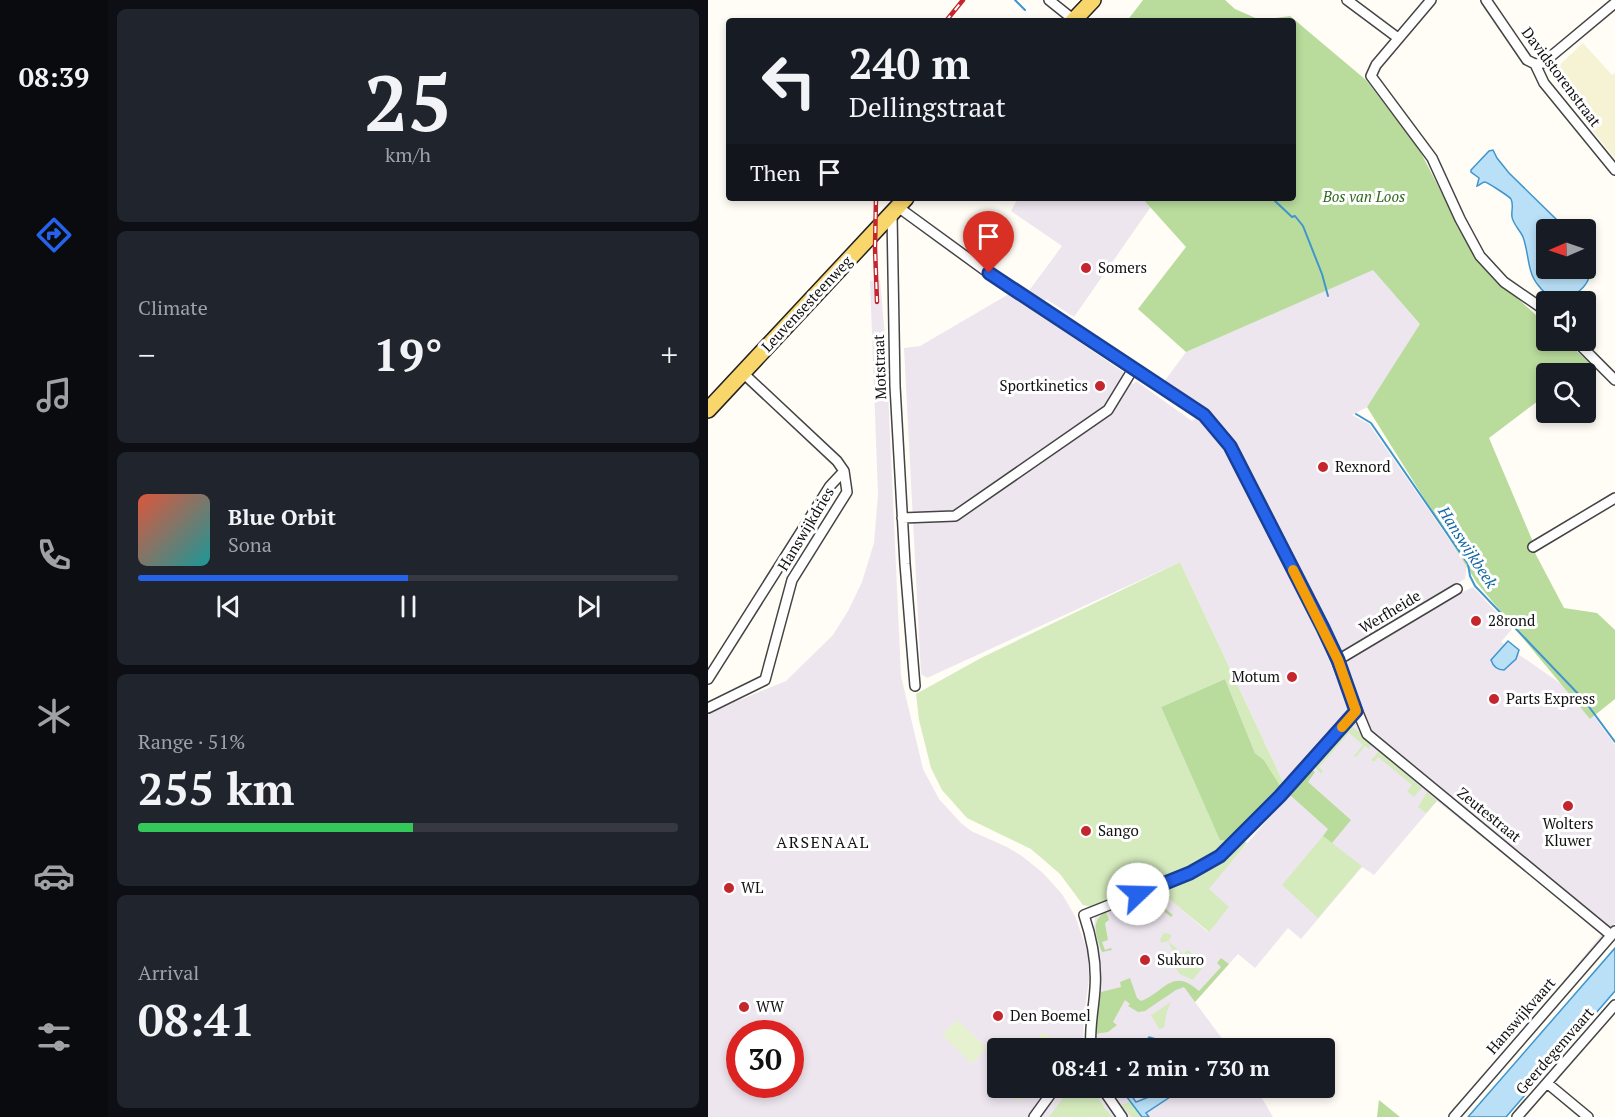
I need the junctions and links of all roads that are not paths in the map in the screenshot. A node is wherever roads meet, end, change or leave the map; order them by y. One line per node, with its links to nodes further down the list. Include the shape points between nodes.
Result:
1 (1049, 0): 7 (street)
2 (1093, 0): 8 (main road)
3 (1347, 0): 9 (street)
4 (1431, 0): 9 (street)
5 (1486, 0): 10 (street, Davidstorenstraat, via 1527,60)
6 (1615, 3): 10 (street, via 1544,63)
7 (1070, 18)
8 (1077, 18)
9 (1398, 38): 13 (street, via 1371,72 1373,79 1432,158 1480,256 1504,282)
10 (1535, 64): 11 (street, Davidstorenstraat, via 1544,83)
11 (1615, 170)
12 (899, 206): 15 (street, Zeutestraat, via 1005,285); 16 (main road, Leuvensesteenweg); 21 (street, Motstraat, via 895,386)
13 (1536, 304)
14 (1586, 351): 17 (street)
15 (1133, 369): 21 (street, via 1108,410 955,516); 24 (street, Zeutestraat, via 1204,415 1230,446)
16 (743, 373): 18 (main road, Leuvensesteenweg); 19 (street)
17 (1615, 380)
18 (708, 410)
19 (844, 471): 25 (street, Hanswijkdries, via 830,486); 27 (street, Hanswijkdries, via 847,492 792,580 765,680)
20 (1615, 498): 22 (street)
21 (902, 518): 26 (street, Motstraat)
22 (1533, 547)
23 (1457, 589): 24 (street, Werfheide)
24 (1338, 660): 28 (street, Zeutestraat)
25 (708, 679)
26 (915, 686)
27 (708, 708)
28 (1356, 711): 29 (street, Zeutestraat, via 1367,734); 31 (street, via 1220,856 1190,873 1084,915 1095,959)
29 (1613, 933): 37 (street, Hanswijkvaart)
30 (1615, 1005): 32 (street, Geerdegemvaart)
31 (1090, 1038)
32 (1547, 1083): 38 (street, Geerdegemvaart); 39 (street)
33 (1048, 1098): 35 (street)
34 (1109, 1098): 36 (street)
35 (1034, 1117)
36 (1122, 1117)
37 (1454, 1117)
38 (1517, 1117)
39 (1588, 1117)

